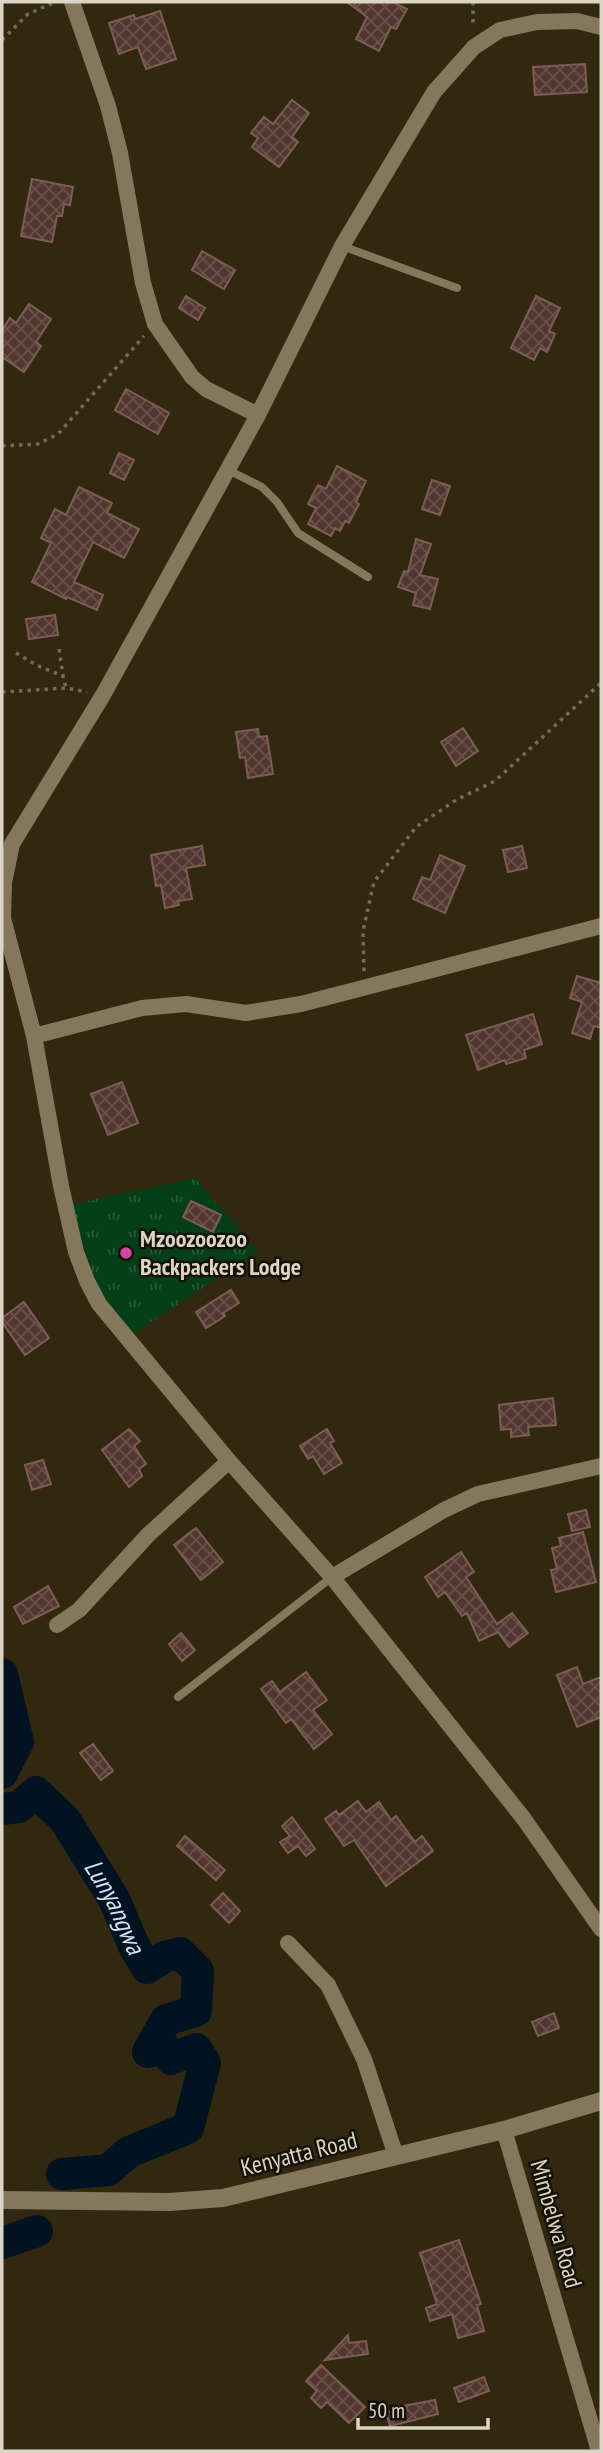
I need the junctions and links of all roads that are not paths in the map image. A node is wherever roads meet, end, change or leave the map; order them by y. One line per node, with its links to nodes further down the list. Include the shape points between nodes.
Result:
1 (72, 2): 5 (street, via 108,106 155,324 192,377)
2 (601, 27): 3 (street, via 577,21 537,22 500,30 474,47 434,92)
3 (342, 246): 4 (lane); 5 (street)
4 (457, 288)
5 (258, 415): 6 (street)
6 (228, 470): 7 (lane, via 262,487 298,533); 9 (street, via 103,695 12,844 3,918)
7 (368, 577)
8 (601, 926): 9 (street, via 301,1004 246,1013 186,1004 142,1008)
9 (34, 1036): 10 (street, via 61,1186 87,1280 99,1304)
10 (229, 1461): 12 (street); 13 (street, via 148,1535 79,1610)
11 (601, 1466): 12 (street, via 478,1494)
12 (332, 1577): 14 (lane); 15 (street, via 524,1819)
13 (57, 1625)
14 (178, 1697)
15 (601, 1929)
16 (288, 1943): 19 (street, via 328,1985 364,2059)
17 (601, 2101): 18 (street, Kenyatta Road)
18 (504, 2130): 19 (street, Kenyatta Road); 21 (street, Mimbelwa Road)
19 (396, 2155): 20 (street, Kenyatta Road, via 223,2198 169,2202)
20 (2, 2200)
21 (599, 2451)

